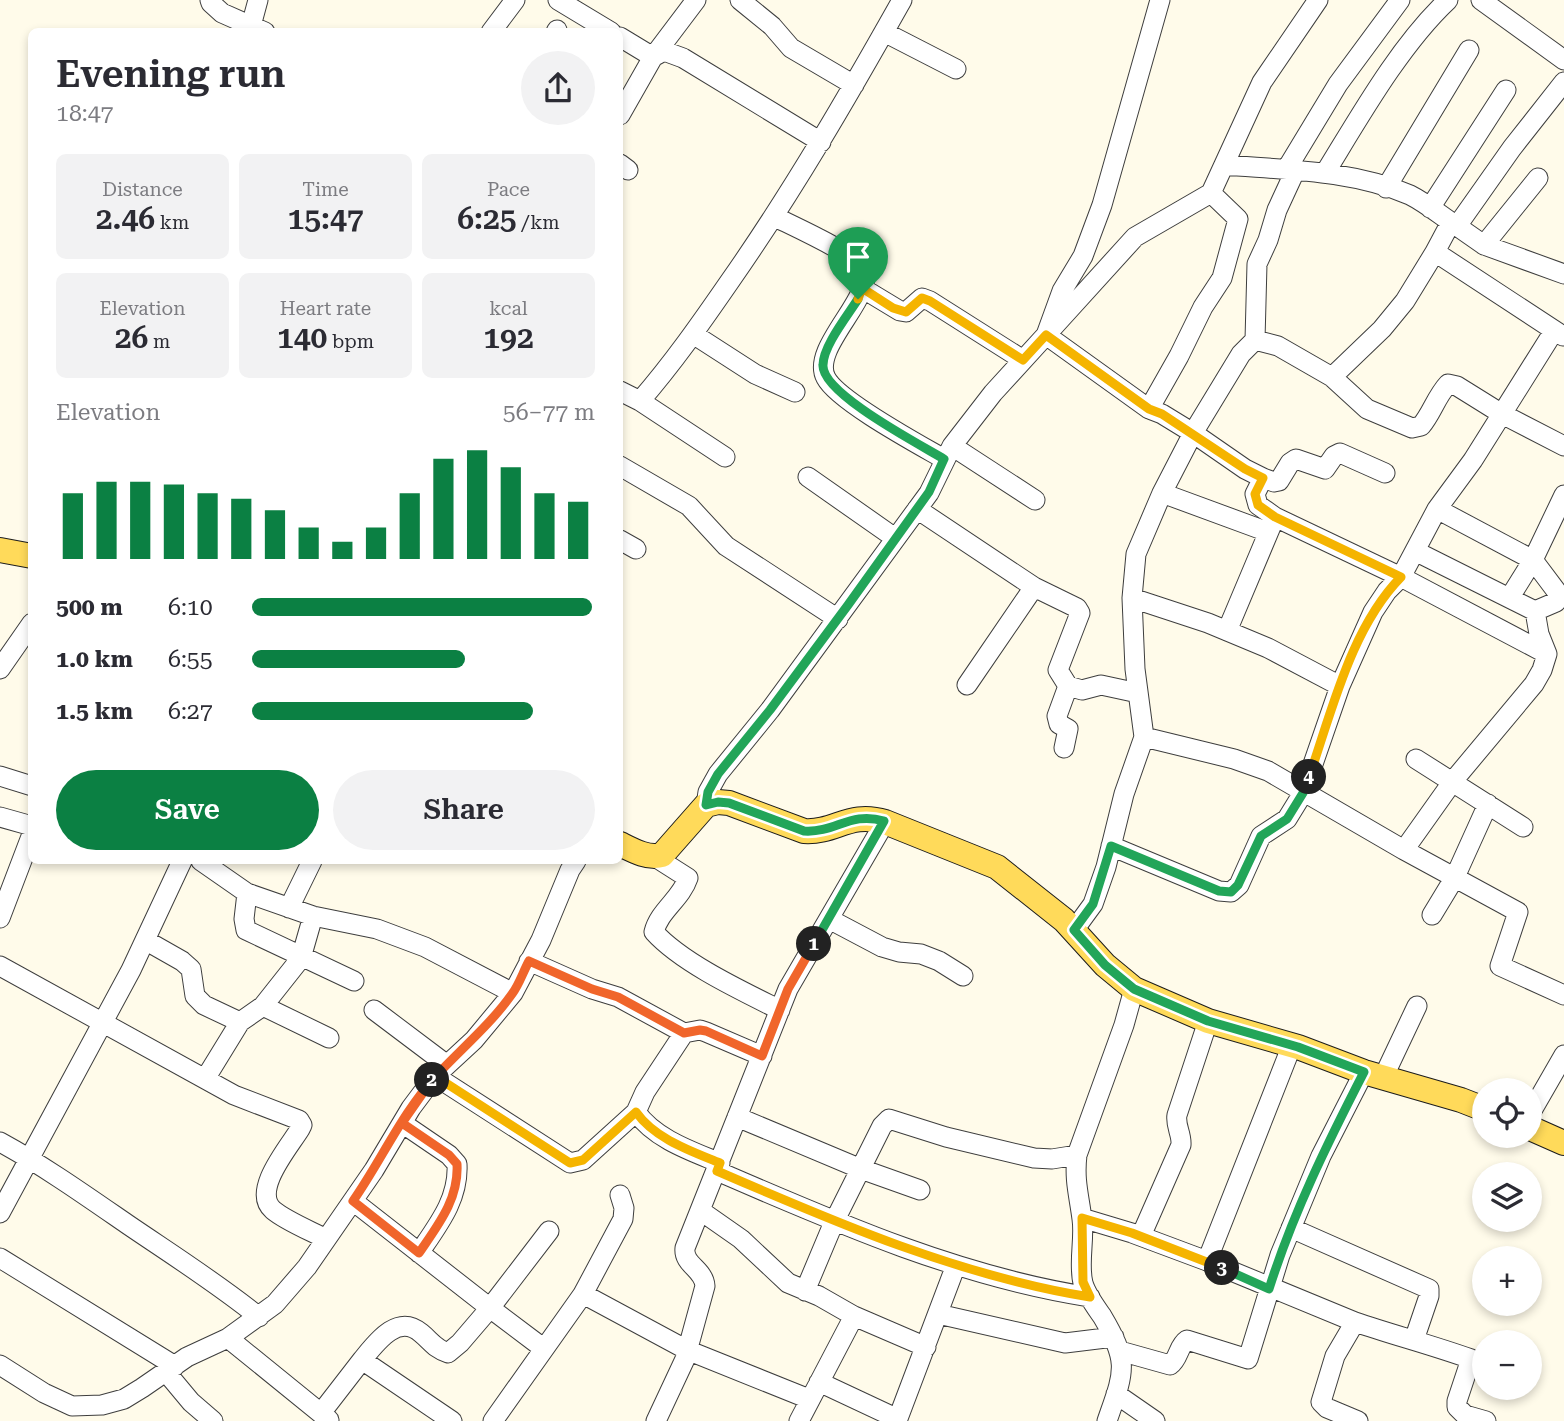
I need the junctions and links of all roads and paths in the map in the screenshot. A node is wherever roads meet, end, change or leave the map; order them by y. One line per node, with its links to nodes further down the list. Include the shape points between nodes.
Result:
1 (210, 0): 13 (street, via 222,13)
2 (258, 0): 14 (street)
3 (515, 0): 15 (street)
4 (558, 0): 16 (street)
5 (696, 0): 20 (street)
6 (740, 0): 24 (street, via 791,48)
7 (902, 0): 17 (street)
8 (1160, 0): 43 (street, via 1102,205)
9 (1318, 0): 28 (street, via 1262,82)
10 (1400, 0): 29 (street, via 1338,85)
11 (1448, 0): 30 (street, via 1409,45)
12 (1481, 0): 21 (street)
13 (256, 28)
14 (258, 28)
15 (494, 28)
16 (604, 28)
17 (884, 32): 22 (street); 24 (street)
18 (623, 39): 20 (street)
19 (1469, 50): 32 (street)
20 (653, 57): 26 (street); 27 (street, via 664,51 683,58)
21 (1564, 60)
22 (956, 69)
23 (1564, 82): 36 (street)
24 (854, 85): 27 (street)
25 (1506, 90): 34 (street)
26 (623, 110)
27 (821, 142): 35 (street)
28 (1224, 165): 29 (street); 33 (street)
29 (1291, 170): 30 (street); 44 (street, via 1257,264)
30 (1325, 173): 32 (street)
31 (1538, 178): 37 (street)
32 (1386, 188): 34 (street)
33 (1211, 192): 43 (street, via 1135,237); 50 (street, via 1238,219 1222,278)
34 (1430, 208): 36 (street)
35 (775, 217): 40 (street, via 862,267 866,277); 41 (street)
36 (1454, 224): 37 (street); 38 (street)
37 (1484, 245): 39 (street)
38 (1434, 252): 42 (street); 46 (street, via 1405,301)
39 (1564, 274)
40 (862, 288): 45 (street, via 900,311 906,312 922,298 930,301); 54 (street, via 825,353 822,367 826,378 857,405)
41 (694, 334): 48 (street, via 755,374); 49 (street)
42 (1559, 334): 51 (street)
43 (1046, 335): 45 (street); 50 (street)
44 (1255, 340): 46 (street, via 1278,346); 52 (street, via 1241,354)
45 (1023, 360): 54 (street)
46 (1332, 377): 51 (street, via 1367,409 1412,428 1421,426 1448,384)
47 (623, 392): 49 (street)
48 (795, 392)
49 (640, 401): 55 (street)
50 (1149, 409): 52 (street)
51 (1503, 414): 53 (street); 64 (street)
52 (1193, 433): 59 (street); 60 (street)
53 (1564, 446)
54 (948, 452): 62 (street); 63 (street)
55 (725, 457)
56 (623, 468): 76 (street, via 689,506 726,546)
57 (1385, 473): 59 (street, via 1340,453 1325,469 1296,459 1279,481)
58 (808, 477): 66 (street)
59 (1263, 478): 65 (street, via 1255,494)
60 (1162, 493): 65 (street); 74 (street, via 1136,554)
61 (1564, 495): 70 (street)
62 (1035, 500)
63 (917, 509): 66 (street); 72 (street)
64 (1437, 509): 68 (street); 70 (street)
65 (1272, 525): 71 (street); 78 (street)
66 (895, 538): 76 (street)
67 (0, 550): 69 (main road)
68 (1415, 551): 71 (street); 73 (street)
69 (28, 555)
70 (1533, 560): 73 (street); 75 (street, via 1560,596)
71 (1401, 577): 79 (street); 83 (street, via 1373,612)
72 (1034, 587): 81 (street); 82 (street, via 1080,613 1058,670)
73 (1510, 597): 75 (street)
74 (1132, 598): 78 (street); 84 (street)
75 (1535, 611): 79 (street)
76 (838, 619): 93 (street, via 718,774)
77 (28, 630): 80 (street)
78 (1227, 631): 83 (street)
79 (1547, 654): 89 (street, via 1534,684)
80 (0, 669)
81 (967, 685)
82 (1068, 686): 84 (street, via 1082,691 1101,685); 86 (street, via 1057,716 1059,724 1068,729)
83 (1340, 686): 91 (street)
84 (1138, 692): 85 (street)
85 (1144, 737): 91 (street, via 1268,771); 100 (street)
86 (1064, 748)
87 (1416, 759): 89 (street)
88 (0, 776): 90 (street)
89 (1453, 781): 92 (street); 101 (street)
90 (28, 785)
91 (1303, 793): 100 (street, via 1287,819 1261,836 1231,892); 101 (street)
92 (1488, 804): 97 (street); 107 (street)
93 (706, 805): 95 (main road, via 729,803 804,831 865,817); 102 (main road, via 668,851)
94 (0, 817): 96 (street)
95 (884, 821): 113 (street); 114 (main road, via 998,867)
96 (28, 825)
97 (1523, 827)
98 (28, 844): 110 (street)
99 (623, 845): 102 (main road)
100 (1111, 846): 114 (street, via 1093,904)
101 (1404, 850): 107 (street)
102 (655, 857): 127 (street, via 688,878 654,932 719,979)
103 (181, 864): 115 (street)
104 (205, 864): 108 (street)
105 (311, 864): 109 (street)
106 (574, 864): 117 (street)
107 (1455, 877): 111 (street); 123 (street, via 1518,912 1500,966)
108 (247, 893): 109 (street); 116 (street, via 246,930)
109 (289, 908): 112 (street)
110 (1, 913)
111 (1432, 915)
112 (313, 916): 116 (street); 122 (street, via 377,929 425,947)
113 (829, 919): 119 (street, via 882,947 921,954); 127 (street)
114 (1074, 930): 121 (main road)
115 (145, 940): 128 (street); 130 (street, via 191,969 194,996 204,1005)
116 (301, 958): 120 (street); 124 (street)
117 (529, 961): 122 (street); 131 (street, via 618,997)
118 (0, 967): 128 (street)
119 (963, 976)
120 (354, 981)
121 (1134, 989): 129 (main road); 147 (street)
122 (513, 993): 136 (street)
123 (1564, 995)
124 (263, 1006): 130 (street); 132 (street)
125 (1417, 1006): 137 (street)
126 (374, 1010): 136 (street)
127 (780, 1010): 135 (street)
128 (103, 1021): 138 (street); 148 (street)
129 (1208, 1021): 133 (main road); 160 (street, via 1176,1119 1181,1145)
130 (240, 1022): 138 (street)
131 (684, 1033): 135 (street, via 706,1031); 141 (street)
132 (329, 1038)
133 (1292, 1045): 137 (main road); 164 (street)
134 (1564, 1055): 139 (street)
135 (762, 1056): 142 (street)
136 (441, 1071): 141 (street, via 570,1163 583,1160); 143 (street)
137 (1374, 1075): 140 (main road); 158 (street, via 1321,1156)
138 (205, 1079): 161 (street, via 301,1122 267,1183 265,1196 272,1210)
139 (1542, 1093)
140 (1472, 1105)
141 (636, 1112): 149 (street, via 656,1132)
142 (737, 1117): 149 (street); 150 (street)
143 (402, 1123): 153 (street); 162 (street, via 457,1164 458,1178 448,1209)
144 (1542, 1133): 146 (main road)
145 (0, 1142): 148 (street)
146 (1564, 1143)
147 (1077, 1155): 150 (street, via 1034,1158 889,1119); 156 (street, via 1076,1191)
148 (28, 1157): 155 (street); 173 (street)
149 (719, 1167): 154 (street); 157 (street)
150 (861, 1169): 151 (street); 157 (street)
151 (920, 1190)
152 (620, 1195): 168 (street, via 623,1219)
153 (353, 1201): 161 (street); 162 (street)
154 (701, 1211): 167 (street, via 741,1239 780,1278); 180 (street, via 684,1252 706,1282)
155 (0, 1213)
156 (1082, 1218): 160 (street); 169 (street, via 1083,1282)
157 (834, 1222): 165 (street); 167 (street)
158 (1291, 1228): 166 (street); 176 (street, via 1429,1289)
159 (549, 1231): 170 (street)
160 (1141, 1236): 164 (street)
161 (326, 1239): 173 (street, via 275,1304)
162 (419, 1253): 170 (street)
163 (0, 1258): 184 (street)
164 (1207, 1261): 166 (street)
165 (956, 1265): 169 (street, via 1045,1290); 171 (street)
166 (1269, 1289): 174 (street); 177 (street, via 1248,1359 1186,1340 1171,1365)
167 (805, 1291): 172 (street)
168 (583, 1294): 179 (street); 180 (street)
169 (1090, 1297): 177 (street)
170 (489, 1308): 179 (street); 182 (street, via 448,1353 404,1325 382,1336)
171 (938, 1314): 177 (street, via 1065,1343); 178 (street)
172 (853, 1316): 178 (street); 186 (street)
173 (258, 1317): 175 (street)
174 (1355, 1322): 176 (street); 199 (street, via 1335,1356 1321,1402)
175 (228, 1338): 184 (street); 190 (street)
176 (1414, 1340): 181 (street)
177 (1117, 1344): 187 (street, via 1123,1362)
178 (926, 1347): 192 (street)
179 (543, 1348): 191 (street)
180 (687, 1350): 188 (street); 195 (street)
181 (1472, 1359)
182 (362, 1360): 190 (street); 194 (street)
183 (0, 1365): 189 (street, via 44,1393)
184 (171, 1369): 189 (street, via 124,1398); 193 (street, via 191,1402)
185 (1472, 1372): 200 (street, via 1457,1407 1465,1415)
186 (819, 1382): 188 (street); 192 (street)
187 (1116, 1394): 197 (street); 198 (street)
188 (809, 1399): 196 (street)
189 (88, 1413)
190 (326, 1417)
191 (502, 1418)
192 (897, 1420)
193 (213, 1421)
194 (453, 1421)
195 (656, 1421)
196 (799, 1421)
197 (1107, 1421)
198 (1155, 1421)
199 (1358, 1421)
200 (1486, 1421)

